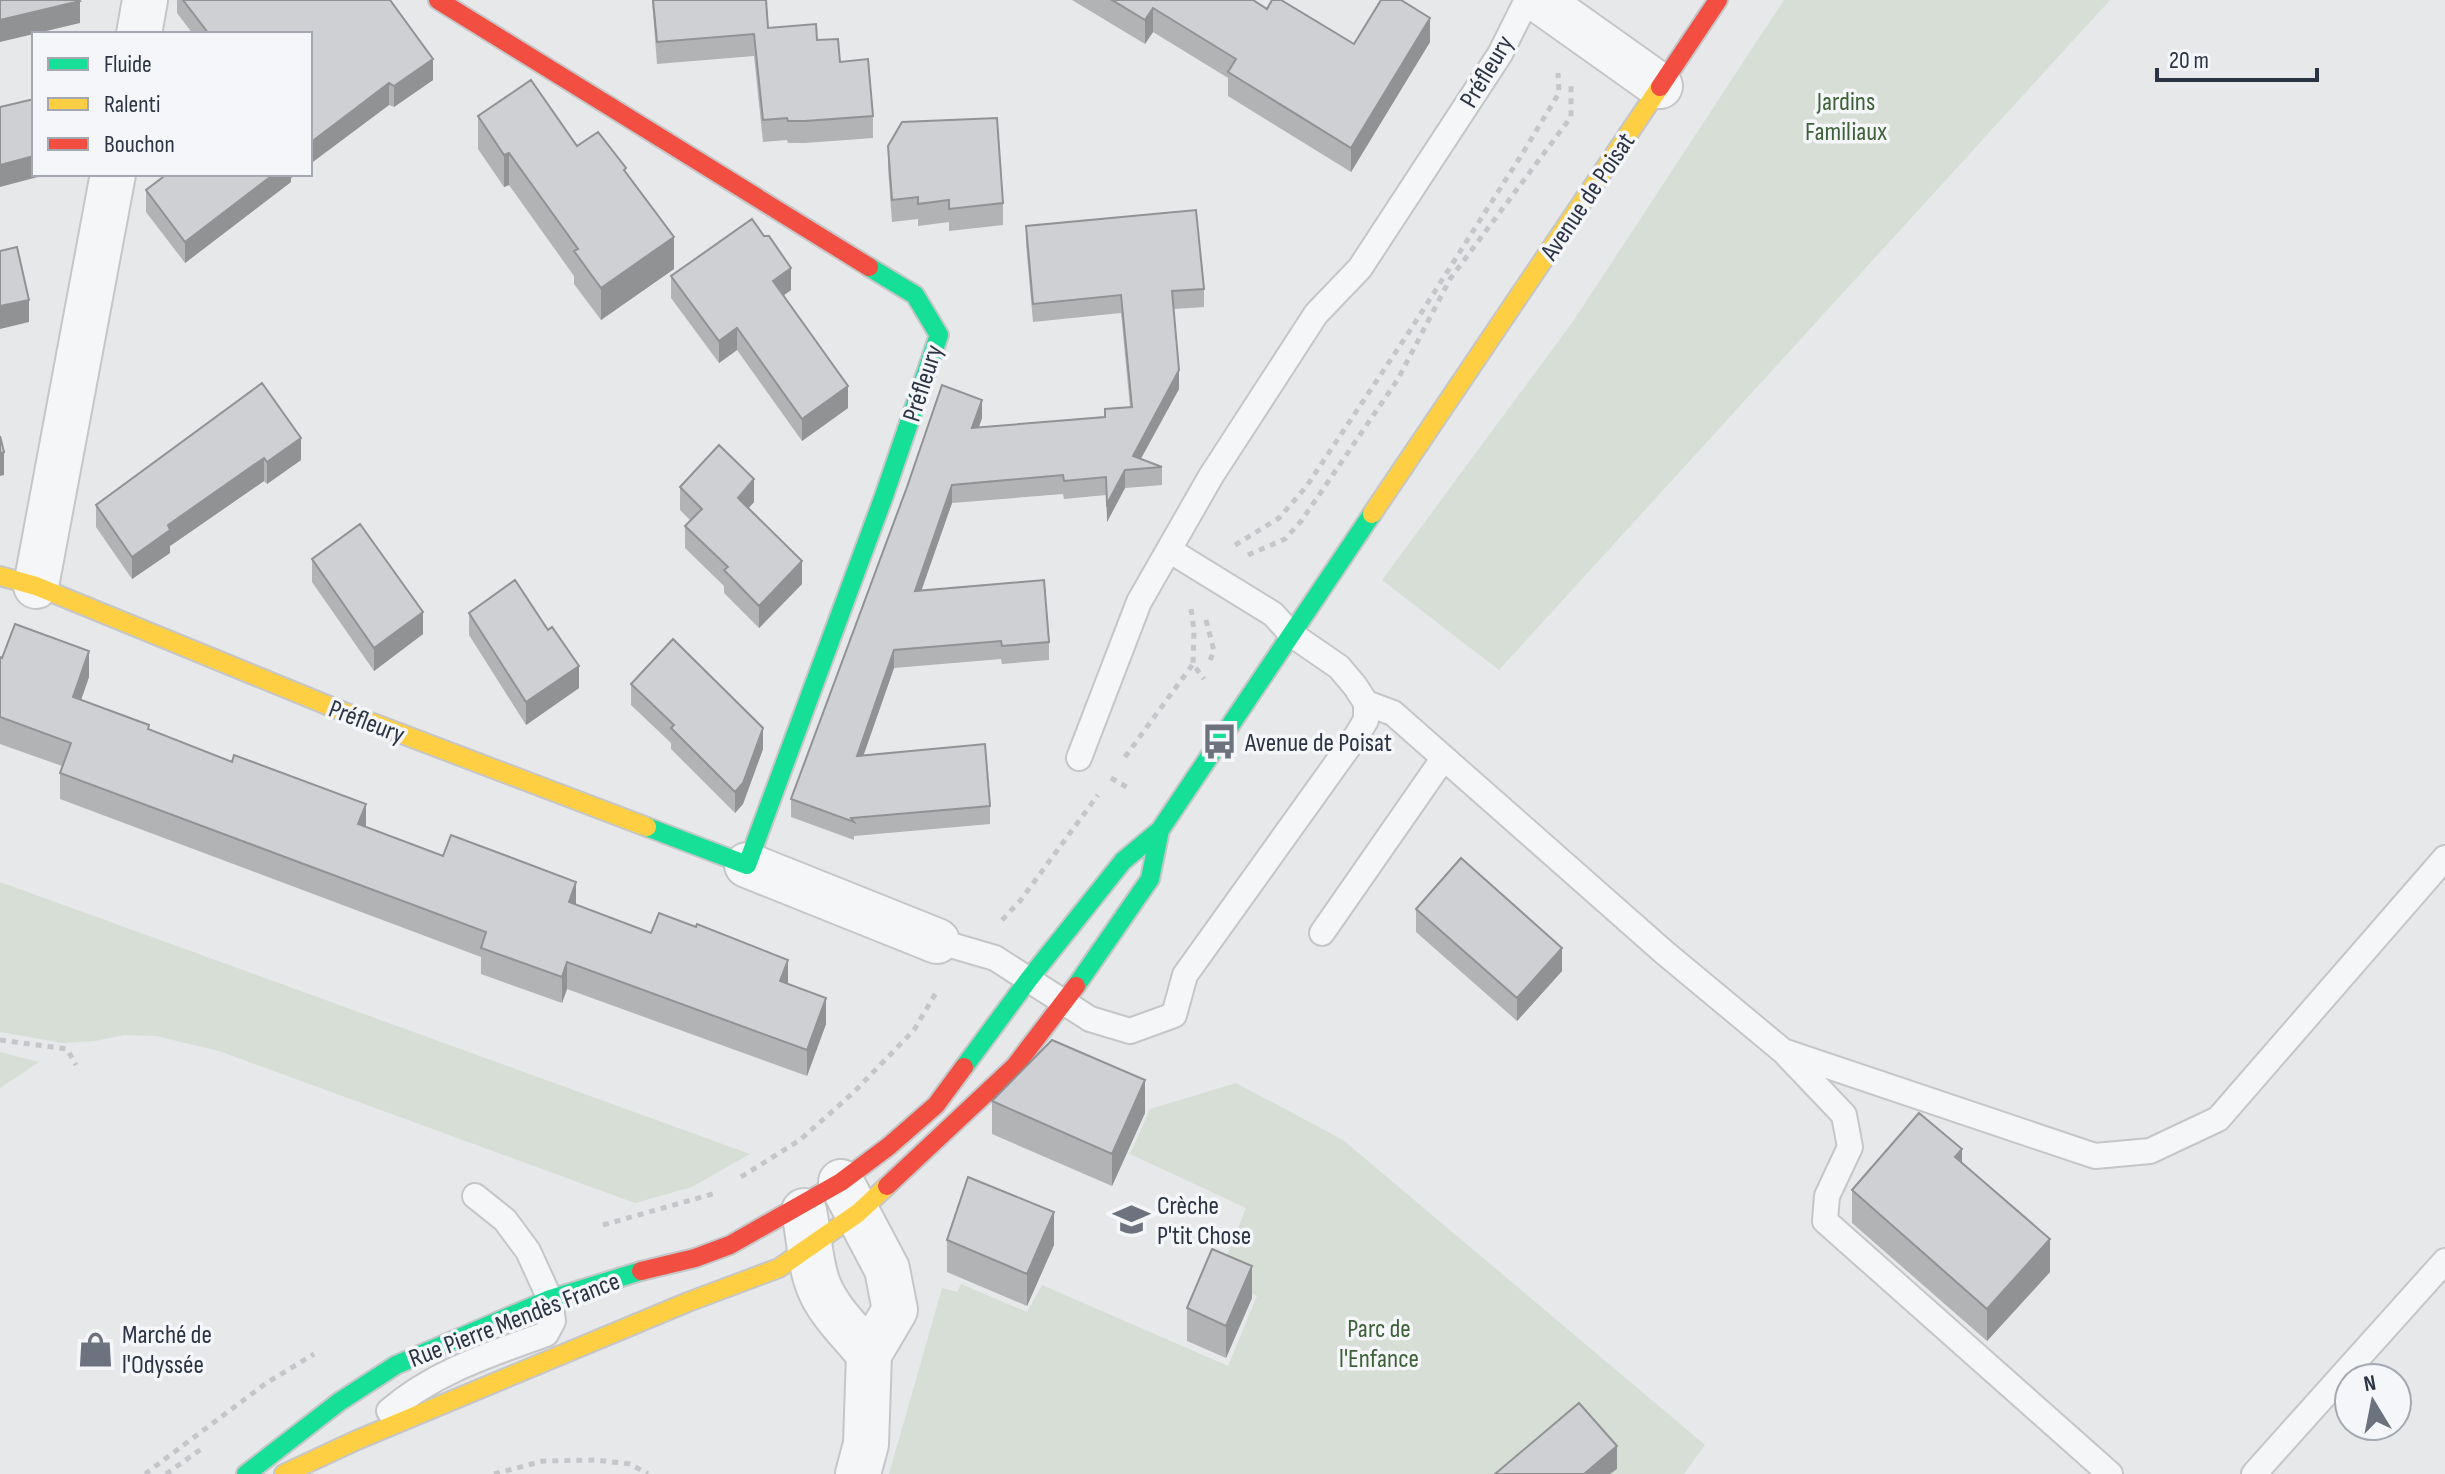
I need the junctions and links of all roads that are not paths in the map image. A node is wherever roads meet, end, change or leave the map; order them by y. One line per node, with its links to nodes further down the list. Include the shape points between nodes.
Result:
1 (145, 0): 6 (street)
2 (438, 0): 16 (main road, Préfleury, via 915,295 939,335)
3 (1527, 0): 9 (lane, Préfleury, via 1500,54 1360,268 1316,314)
4 (1718, 0): 7 (main road, Avenue de Poisat)
5 (1555, 12): 7 (street)
6 (139, 32)
7 (1660, 86): 11 (main road, Avenue de Poisat)
8 (113, 176): 10 (street, Préfleury)
9 (1169, 550): 11 (lane, via 1273,614); 13 (lane, Préfleury, via 1139,602)
10 (18, 581): 16 (main road, Préfleury)
11 (1291, 634): 12 (lane, via 1339,667); 15 (main road, Avenue de Poisat)
12 (1366, 703): 14 (lane, via 1393,713); 21 (lane, via 1366,720 1357,735 1185,975 1174,1015 1130,1031 1090,1019)
13 (1079, 758)
14 (1443, 759): 18 (lane); 22 (lane)
15 (1160, 830): 20 (main road, Avenue de Poisat, via 1123,861); 21 (main road, Avenue de Poisat, via 1150,879)
16 (747, 865): 19 (street, Préfleury)
17 (2442, 869): 22 (lane, via 2218,1119 2150,1151 2095,1156)
18 (1322, 933)
19 (955, 946): 20 (lane, via 995,958)
20 (1029, 979): 21 (lane); 24 (main road, Avenue de Poisat, via 936,1105 889,1146)
21 (1065, 1002): 24 (main road, Avenue de Poisat, via 1015,1066)
22 (1783, 1051): 33 (lane, via 1844,1115 1850,1147 1827,1196 1825,1221)
23 (475, 1196): 27 (lane, via 505,1220 528,1251)
24 (849, 1198): 25 (main road, Avenue de Poisat); 25 (main road, Avenue de Poisat); 28 (street, via 887,1269 895,1310)
25 (807, 1224): 27 (main road, Rue Pierre Mendès France); 28 (street, via 820,1290); 29 (main road, Rue Pierre Mendès France, via 779,1268)
26 (2445, 1261): 34 (lane)
27 (550, 1299): 29 (lane, via 553,1321 546,1334 462,1365 395,1406); 30 (main road, Rue Pierre Mendès France, via 396,1365)
28 (869, 1354): 32 (street, via 866,1444)
29 (357, 1440): 31 (main road, Rue Pierre Mendès France)
30 (246, 1474)
31 (284, 1474)
32 (858, 1474)
33 (2110, 1474)
34 (2254, 1474)

